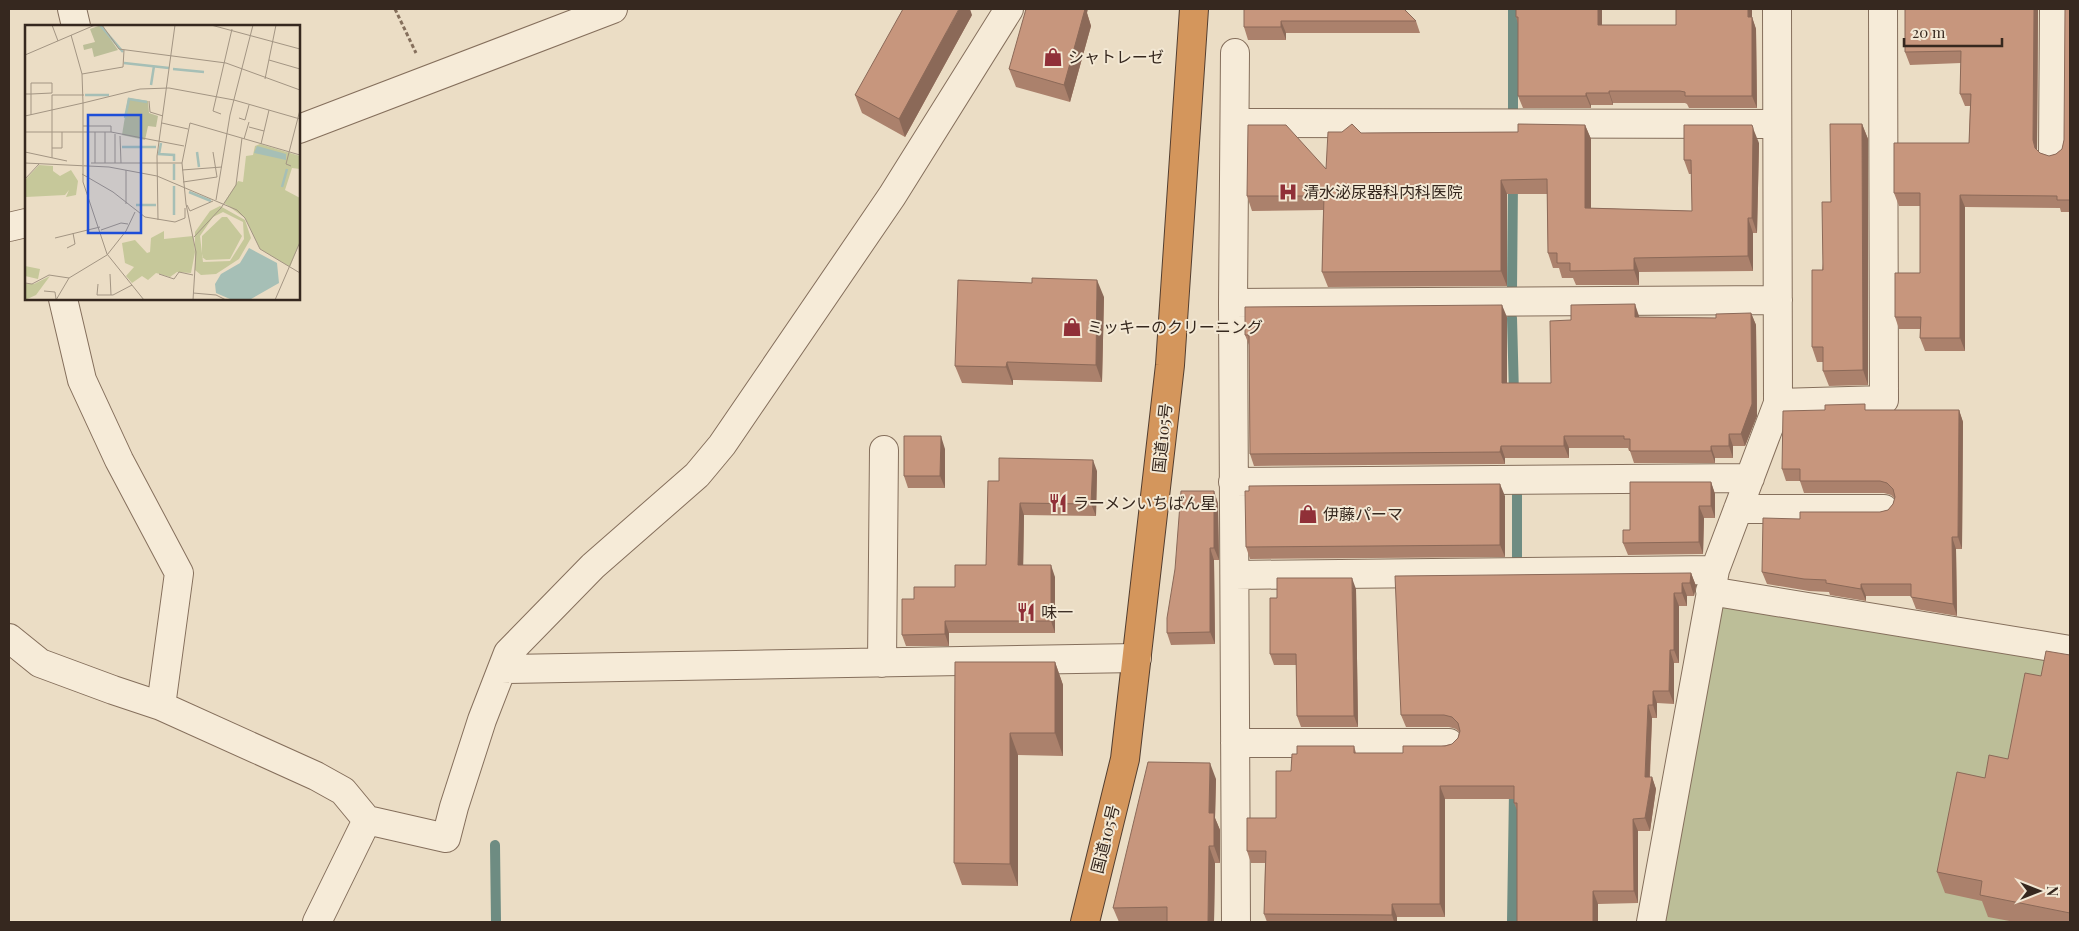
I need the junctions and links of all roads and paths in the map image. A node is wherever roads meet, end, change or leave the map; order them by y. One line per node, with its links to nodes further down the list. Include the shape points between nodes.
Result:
1 (72, 9): 9 (street)
2 (395, 9): 11 (path)
3 (613, 9): 11 (street)
4 (1008, 9): 33 (street, via 892,196 722,445 697,475 593,566 508,653)
5 (1194, 9): 31 (highway, 国道105号, via 1170,365)
6 (1777, 9): 13 (street)
7 (1883, 9): 21 (street, via 1884,400)
8 (2054, 9): 15 (street)
9 (76, 25)
10 (1234, 53): 12 (street)
11 (429, 79): 14 (street)
12 (1234, 123): 13 (street); 20 (street)
13 (1776, 124): 19 (street)
14 (300, 129)
15 (2053, 153)
16 (25, 223): 17 (street)
17 (9, 227)
18 (63, 300): 34 (street, via 82,380 119,460 179,573)
19 (1778, 300): 20 (street); 21 (street)
20 (1233, 304): 24 (street)
21 (1778, 403): 23 (street)
22 (884, 450): 32 (street)
23 (1750, 478): 24 (street); 25 (street)
24 (1234, 482): 27 (street)
25 (1738, 509): 26 (street); 28 (street)
26 (1884, 509)
27 (1235, 575): 28 (street); 35 (street)
28 (1713, 580): 30 (street); 41 (street)
29 (9, 638): 34 (street, via 40,663)
30 (2070, 650)
31 (1137, 658): 32 (street); 39 (highway, 国道105号, via 1125,759)
32 (882, 663): 33 (street)
33 (502, 669): 37 (street, via 479,729 446,838)
34 (161, 706): 37 (street, via 316,776 343,791)
35 (1235, 743): 36 (street); 40 (street)
36 (1449, 743)
37 (367, 820): 38 (street)
38 (317, 922)
39 (1085, 922)
40 (1236, 922)
41 (1651, 922)

